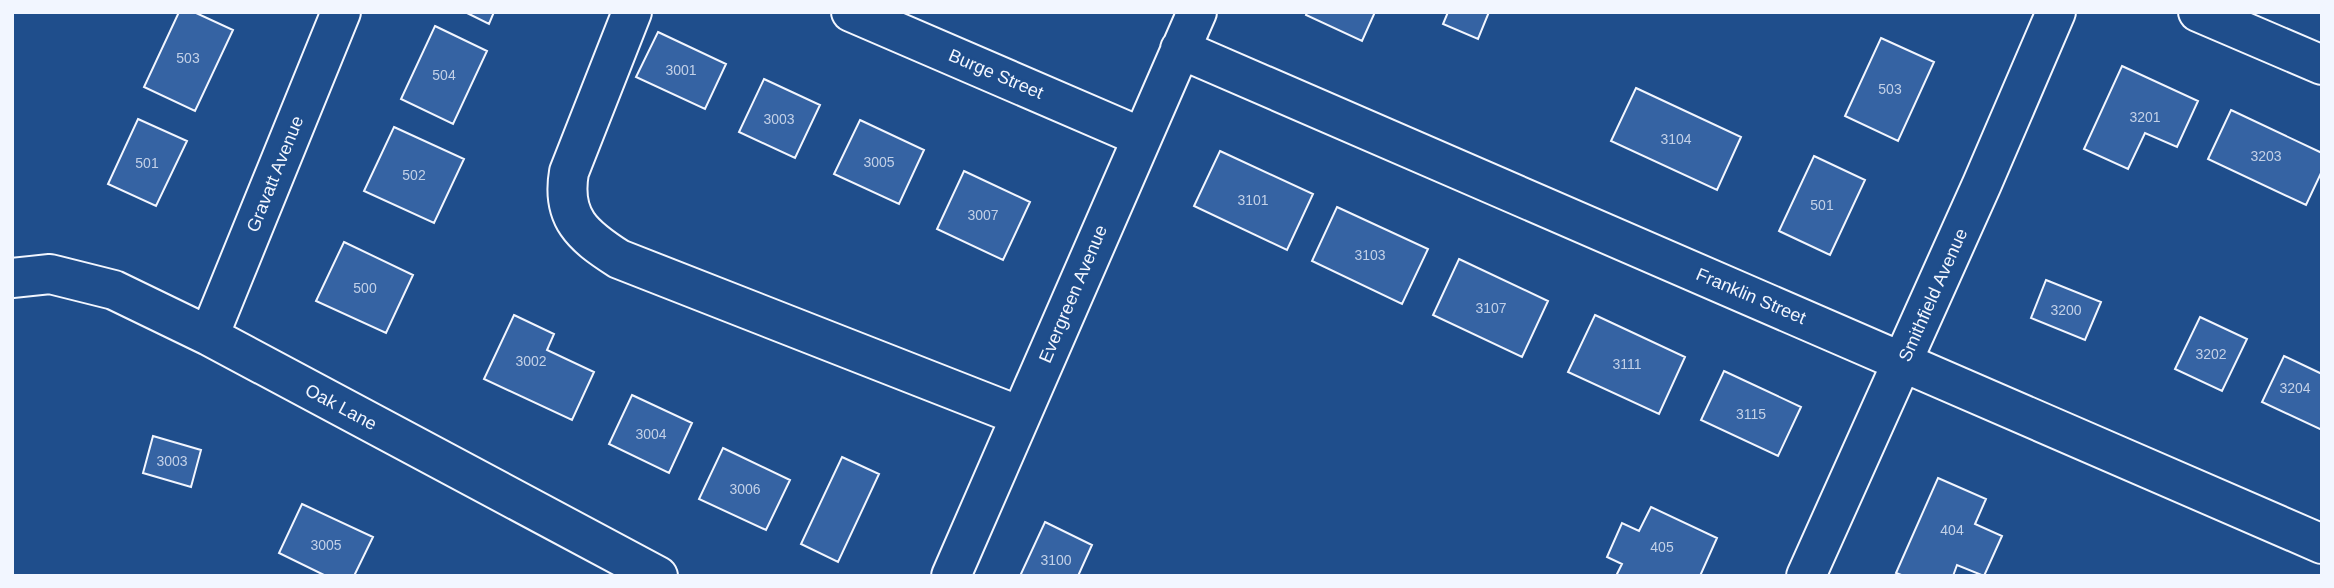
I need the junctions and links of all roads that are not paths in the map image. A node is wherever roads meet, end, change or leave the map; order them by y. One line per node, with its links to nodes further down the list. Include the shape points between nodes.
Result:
1 (341, 12): 11 (street, Gravatt Avenue)
2 (632, 12): 13 (street, via 569,172 566,190 571,216 592,241 619,259)
3 (851, 12): 9 (street, Burge Street)
4 (1197, 12): 7 (street, Evergreen Avenue)
5 (2056, 12): 12 (street, Smithfield Avenue)
6 (2198, 12): 8 (street)
7 (1180, 49): 9 (street, Evergreen Avenue); 12 (street, Franklin Street)
8 (2322, 65)
9 (1141, 137): 13 (street, Evergreen Avenue)
10 (12, 278): 11 (street, Oak Lane, via 50,274 114,290)
11 (209, 336): 15 (street, Oak Lane)
12 (1903, 362): 14 (street, Franklin Street); 17 (street, Smithfield Avenue)
13 (1020, 416): 16 (street, Evergreen Avenue)
14 (2322, 544)
15 (658, 576)
16 (951, 576)
17 (1806, 576)

